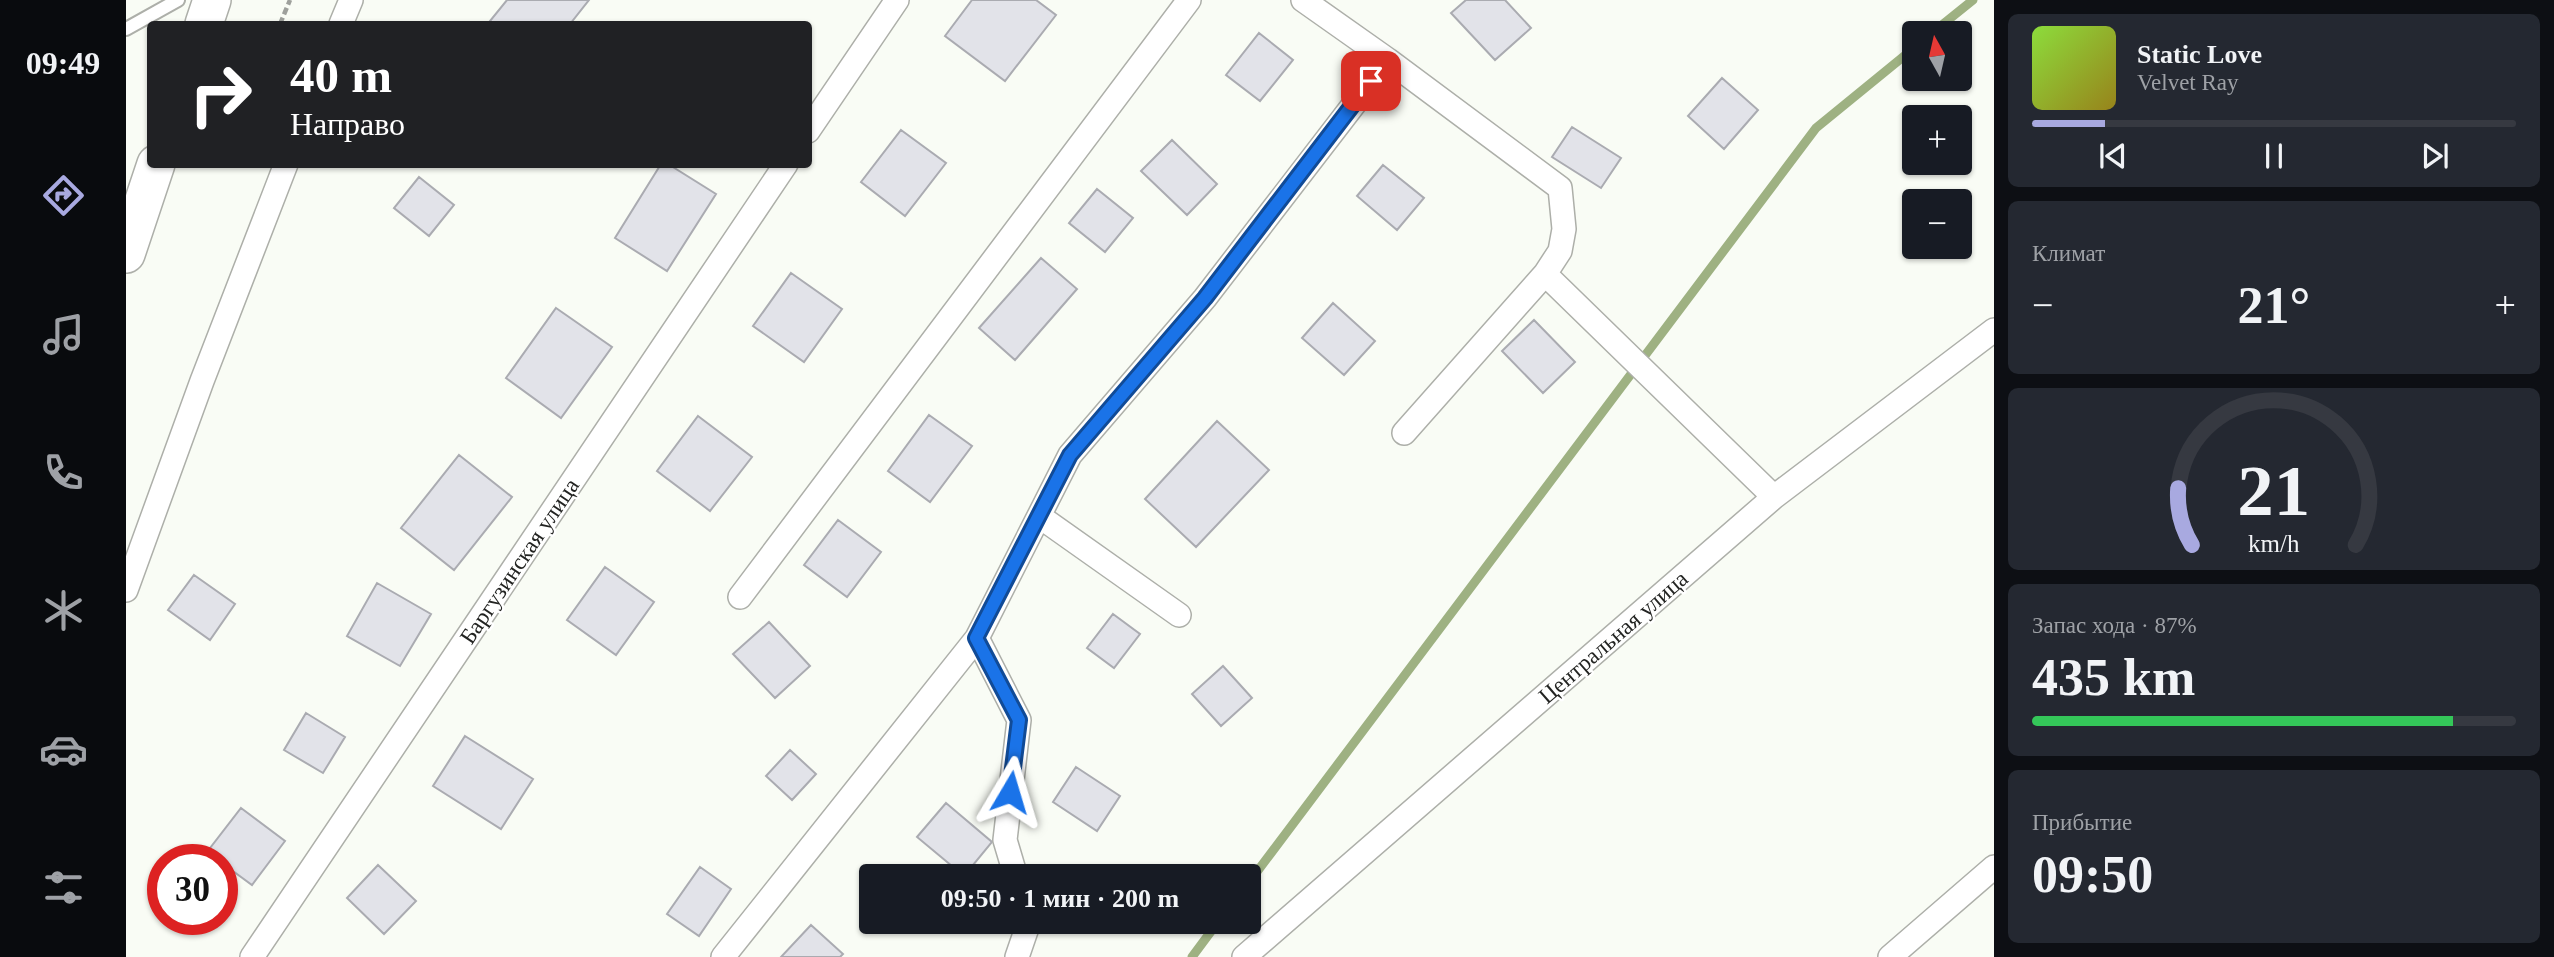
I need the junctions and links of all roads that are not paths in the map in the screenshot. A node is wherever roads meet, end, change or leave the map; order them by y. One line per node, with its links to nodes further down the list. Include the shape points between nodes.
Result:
1 (178, 0): 9 (lane)
2 (212, 0): 7 (main road)
3 (351, 0): 8 (street)
4 (897, 0): 11 (street)
5 (1189, 0): 22 (street)
6 (1303, 0): 10 (street)
7 (205, 21)
8 (342, 21)
9 (126, 29)
10 (1388, 60): 16 (street, via 1560,188 1564,229 1560,251); 20 (street, via 1205,298 1070,455)
11 (812, 125)
12 (155, 168): 15 (main road)
13 (284, 168): 21 (street)
14 (783, 168): 28 (street, Баргузинская улица)
15 (126, 254)
16 (1545, 274): 18 (street); 19 (street)
17 (1994, 330): 19 (street, Центральная улица)
18 (1404, 433)
19 (1774, 497): 31 (street, Центральная улица)
20 (1039, 516): 23 (street); 24 (street)
21 (126, 590)
22 (740, 597)
23 (1180, 615)
24 (976, 638): 25 (street, via 1019,720 1005,840); 29 (street)
25 (1012, 864)
26 (1994, 867): 32 (street)
27 (1025, 934): 30 (street)
28 (252, 957)
29 (723, 957)
30 (1017, 957)
31 (1244, 957)
32 (1890, 957)

